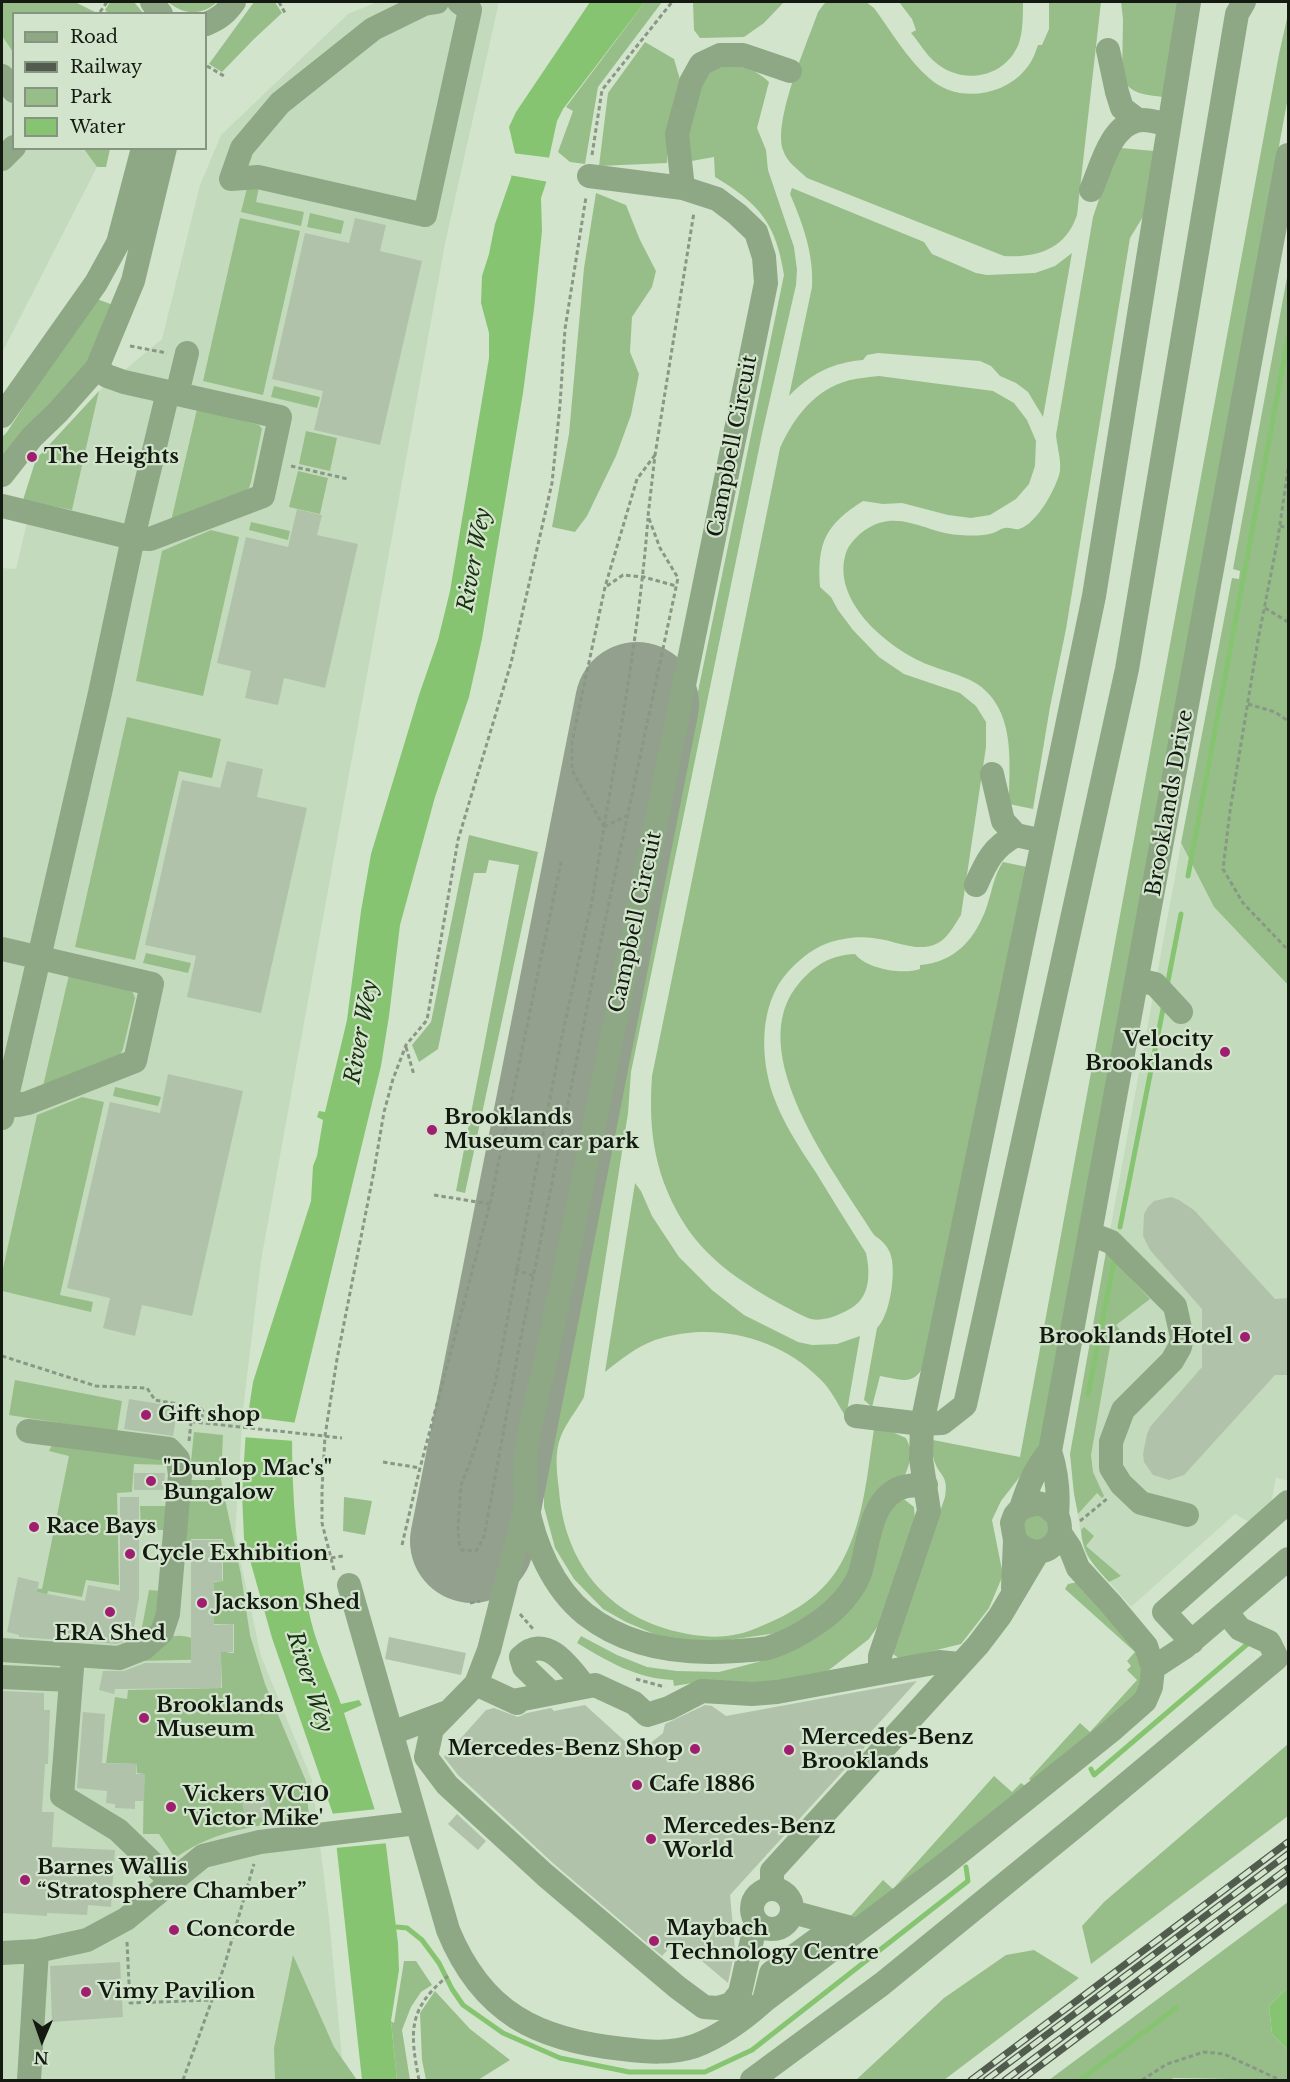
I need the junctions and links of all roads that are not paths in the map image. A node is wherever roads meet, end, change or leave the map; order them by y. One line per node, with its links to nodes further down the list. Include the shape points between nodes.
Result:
1 (234, 2): 6 (street, via 228,12)
2 (437, 2): 3 (street, via 424,4 373,29 280,103 242,148 231,179 258,177 425,215 470,10)
3 (459, 2)
4 (1189, 2): 13 (street)
5 (1244, 2): 40 (street, via 1237,14 1127,669 967,1393 964,1405 942,1423)
6 (211, 22): 7 (street)
7 (207, 48)
8 (1108, 50): 12 (street, via 1122,108)
9 (790, 70): 18 (street, via 743,55 720,55 700,64 676,134)
10 (2, 76): 11 (street)
11 (12, 88)
12 (1138, 120): 13 (street); 19 (street, via 1122,126)
13 (1169, 125): 31 (street, via 1094,596)
14 (142, 150): 20 (street, via 118,243)
15 (165, 150): 21 (street)
16 (1288, 155): 35 (street, Brooklands Drive)
17 (589, 176): 18 (street, Campbell Circuit)
18 (690, 190): 45 (street, Campbell Circuit, via 717,199 756,232 764,257 766,283 534,1410 526,1467)
19 (1091, 190)
20 (96, 283): 21 (street); 25 (street)
21 (125, 300): 23 (street)
22 (178, 353): 24 (street)
23 (97, 368): 24 (street, via 124,382); 26 (street)
24 (172, 393): 28 (street); 28 (street, via 280,417 263,496 150,539)
25 (2, 416)
26 (2, 475)
27 (2, 506): 28 (street)
28 (133, 538): 34 (street)
29 (992, 774): 30 (street, via 1003,821)
30 (1016, 835): 31 (street); 32 (street, via 1002,842 987,860)
31 (1043, 841): 40 (street)
32 (976, 885)
33 (2, 949): 34 (street)
34 (39, 958): 37 (street); 37 (street, via 152,984 135,1061 28,1103)
35 (1146, 982): 36 (street); 38 (street, Brooklands Drive)
36 (1181, 1012)
37 (2, 1108)
38 (1110, 1245): 42 (street, Brooklands Drive); 47 (street, via 1175,1306 1182,1336 1172,1361 1123,1410 1111,1442 1111,1467 1121,1484 1141,1503)
39 (856, 1416): 40 (street)
40 (922, 1424): 43 (street, via 921,1459)
41 (28, 1431): 58 (street, via 169,1449 178,1459 180,1475 168,1614 162,1632 144,1648 119,1658)
42 (1050, 1451): 46 (street, Brooklands Drive, via 1040,1462); 48 (street, Brooklands Drive)
43 (926, 1485): 45 (street, Campbell Circuit, via 902,1487 887,1497 869,1533 860,1574 847,1596 821,1621 767,1648 693,1653 639,1642 586,1614 546,1565); 61 (street, via 928,1511 880,1656)
44 (1288, 1502): 56 (street, via 1164,1612)
45 (527, 1503): 64 (street, via 489,1650)
46 (1021, 1508): 48 (street, via 1045,1505); 49 (street, via 1012,1523)
47 (1187, 1515)
48 (1066, 1523): 50 (street, via 1054,1545); 52 (street)
49 (1015, 1540): 50 (street, via 1029,1551); 54 (street)
50 (1040, 1552): 52 (street); 54 (street)
51 (1288, 1559): 55 (street)
52 (1078, 1568): 60 (street, via 1146,1646)
53 (342, 1582): 68 (street)
54 (1012, 1592): 59 (street, via 1000,1616)
55 (1226, 1612): 56 (street); 78 (street, via 1240,1629 1269,1642 1277,1658 891,1976)
56 (1192, 1642): 60 (street)
57 (2, 1650): 58 (street)
58 (73, 1655): 63 (street)
59 (960, 1664): 61 (street, via 939,1662); 71 (street, via 772,1870)
60 (1153, 1668): 74 (street, via 1145,1701 1132,1714)
61 (879, 1673): 65 (street, via 777,1692 702,1691 646,1716 634,1703 595,1685)
62 (2, 1677): 63 (street)
63 (71, 1680): 70 (street, via 62,1796 118,1830)
64 (476, 1684): 66 (street, via 515,1702); 67 (street)
65 (585, 1687): 66 (street); 66 (street, via 558,1654 528,1650 521,1657 524,1667)
66 (551, 1693)
67 (447, 1713): 68 (street); 73 (street, via 432,1729 426,1757 447,1785 553,1882 704,2007 731,2004 740,1993)
68 (392, 1733): 69 (street)
69 (406, 1825): 70 (street, via 260,1842 203,1856); 74 (street, via 456,1950 482,1988 522,2022 574,2043 679,2056 724,2032)
70 (171, 1881): 75 (street, via 126,1919 87,1940)
71 (772, 1888): 72 (street, via 790,1899); 73 (street, via 760,1892 752,1903)
72 (792, 1912): 73 (street, via 780,1927 767,1929); 74 (street, via 848,1927)
73 (756, 1922)
74 (848, 1938)
75 (37, 1951): 76 (street); 77 (street)
76 (2, 1953)
77 (30, 2080)
78 (752, 2080)

